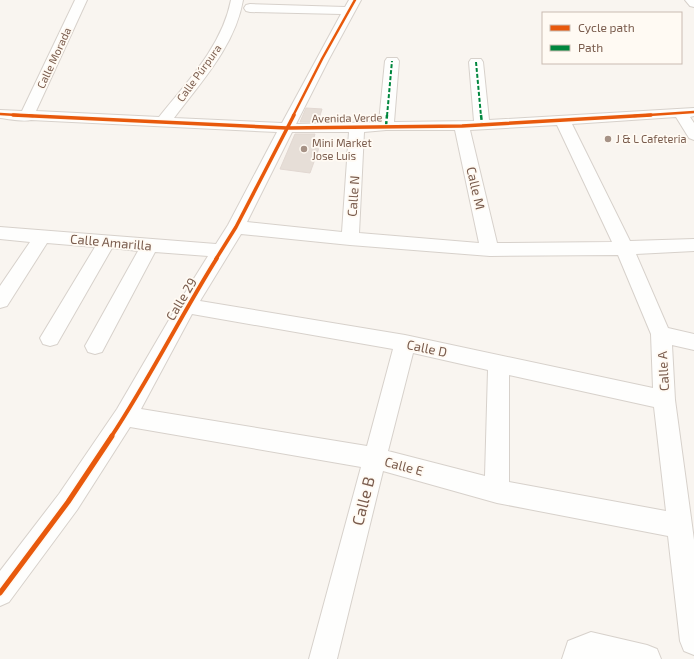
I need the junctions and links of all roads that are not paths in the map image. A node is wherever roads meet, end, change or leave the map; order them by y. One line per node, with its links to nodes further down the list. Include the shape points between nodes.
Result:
1 (81, 0): 11 (street, Calle Morada)
2 (237, 0): 13 (street, Calle Púrpura, via 236,10 222,43)
3 (691, 0): 4 (street)
4 (694, 3)
5 (352, 6): 6 (street); 17 (street, Calle 29)
6 (250, 8)
7 (392, 61): 15 (street)
8 (476, 62): 14 (street)
9 (687, 112): 12 (street, Avenida Verde); 19 (street)
10 (0, 114): 11 (street, Avenida Verde)
11 (26, 117): 13 (street, Avenida Verde)
12 (563, 121): 14 (street, Avenida Verde); 27 (street, Calle A)
13 (164, 122): 17 (street, Avenida Verde)
14 (482, 124): 16 (street, Avenida Verde)
15 (386, 126): 16 (street, Avenida Verde); 18 (street, Avenida Verde)
16 (462, 126): 28 (street, Calle M)
17 (287, 128): 18 (street, Avenida Verde); 20 (street, Calle 29)
18 (357, 128): 23 (street, Calle N)
19 (694, 136)
20 (236, 227): 23 (street); 29 (street, Calle 29)
21 (2, 236): 22 (street, Calle Amarilla)
22 (43, 236): 24 (street, Calle Amarilla); 30 (street)
23 (350, 239): 28 (street)
24 (107, 242): 25 (street, Calle Amarilla); 33 (street)
25 (150, 245): 29 (street, Calle Amarilla); 36 (street)
26 (694, 246): 27 (street)
27 (624, 248): 28 (street); 32 (street, Calle A)
28 (490, 250)
29 (221, 251): 31 (street, Calle 29)
30 (0, 301)
31 (187, 306): 35 (street, Calle D); 39 (street, Calle 29)
32 (661, 334): 34 (street); 38 (street, Calle A)
33 (50, 338)
34 (694, 342)
35 (405, 343): 37 (street, Calle D); 40 (street, Calle B)
36 (95, 346)
37 (499, 364): 38 (street, Calle D); 41 (street)
38 (664, 400): 42 (street, Calle A)
39 (125, 416): 40 (street, Calle E); 43 (street, Calle 29, via 68,502)
40 (374, 458): 41 (street, Calle E); 45 (street, Calle B)
41 (498, 491): 42 (street, Calle E)
42 (680, 526): 44 (street, Calle A)
43 (0, 593)
44 (694, 641)
45 (323, 659)
46 (576, 659): 47 (street, via 578,651 591,646)
47 (647, 659)

